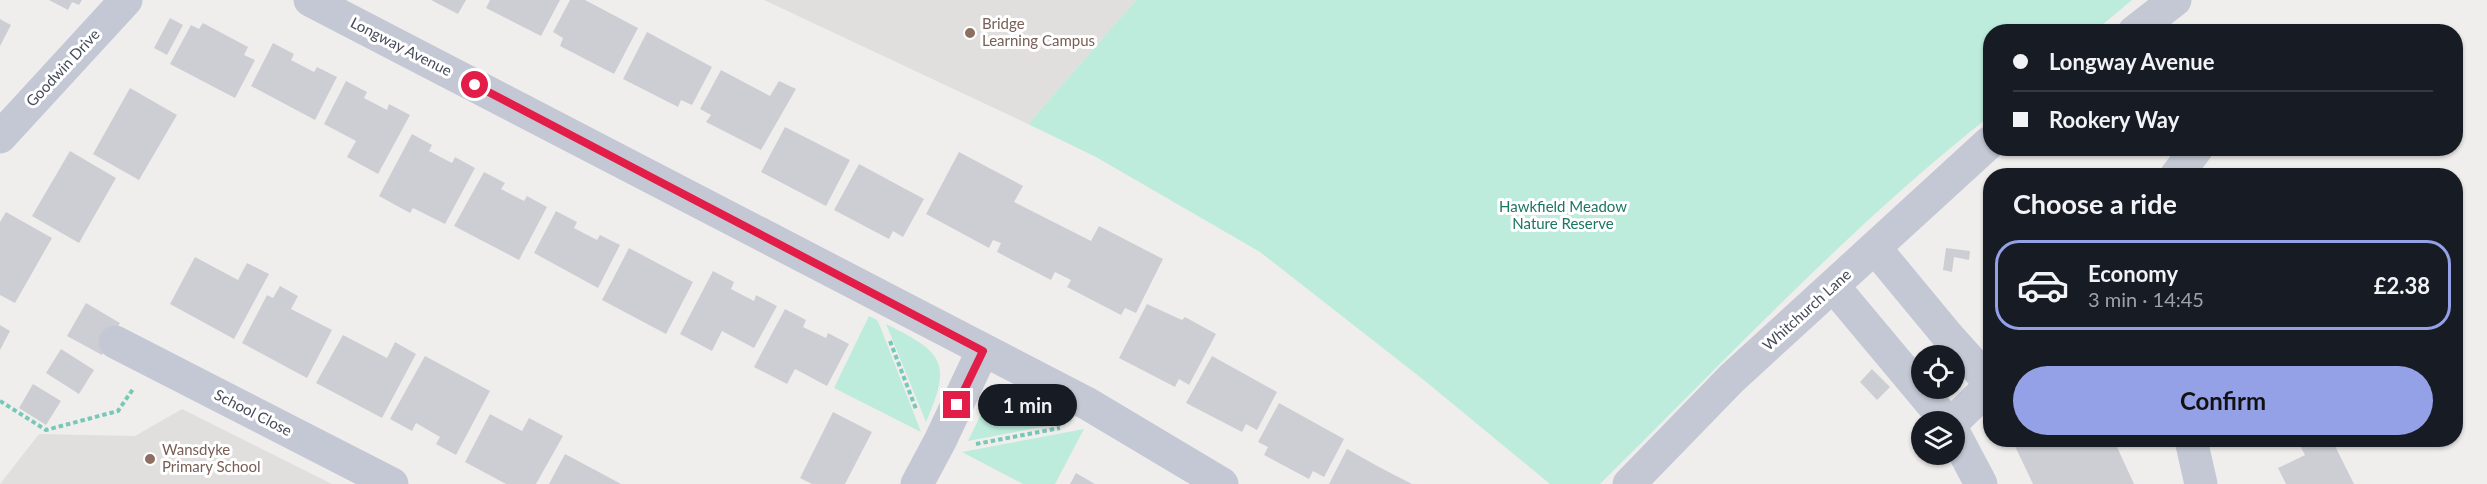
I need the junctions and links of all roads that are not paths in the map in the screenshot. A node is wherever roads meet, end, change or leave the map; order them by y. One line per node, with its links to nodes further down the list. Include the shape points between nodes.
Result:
1 (126, 0): 5 (street, Goodwin Drive)
2 (310, 0): 10 (street, Longway Avenue)
3 (2175, 0): 4 (street)
4 (2144, 24)
5 (0, 137)
6 (1983, 148): 7 (street, Whitchurch Lane)
7 (1875, 248): 8 (street, Whitchurch Lane); 11 (street)
8 (1834, 287): 13 (street); 20 (street, Whitchurch Lane, via 1732,378)
9 (115, 342): 17 (street, School Close)
10 (983, 351): 18 (street); 19 (street, Longway Avenue, via 1092,407)
11 (1983, 376)
12 (1983, 391): 14 (street)
13 (1938, 411)
14 (1964, 411)
15 (2193, 447): 22 (street)
16 (1965, 454): 21 (street)
17 (392, 484)
18 (917, 484)
19 (1222, 484)
20 (1629, 484)
21 (1981, 484)
22 (2201, 484)

